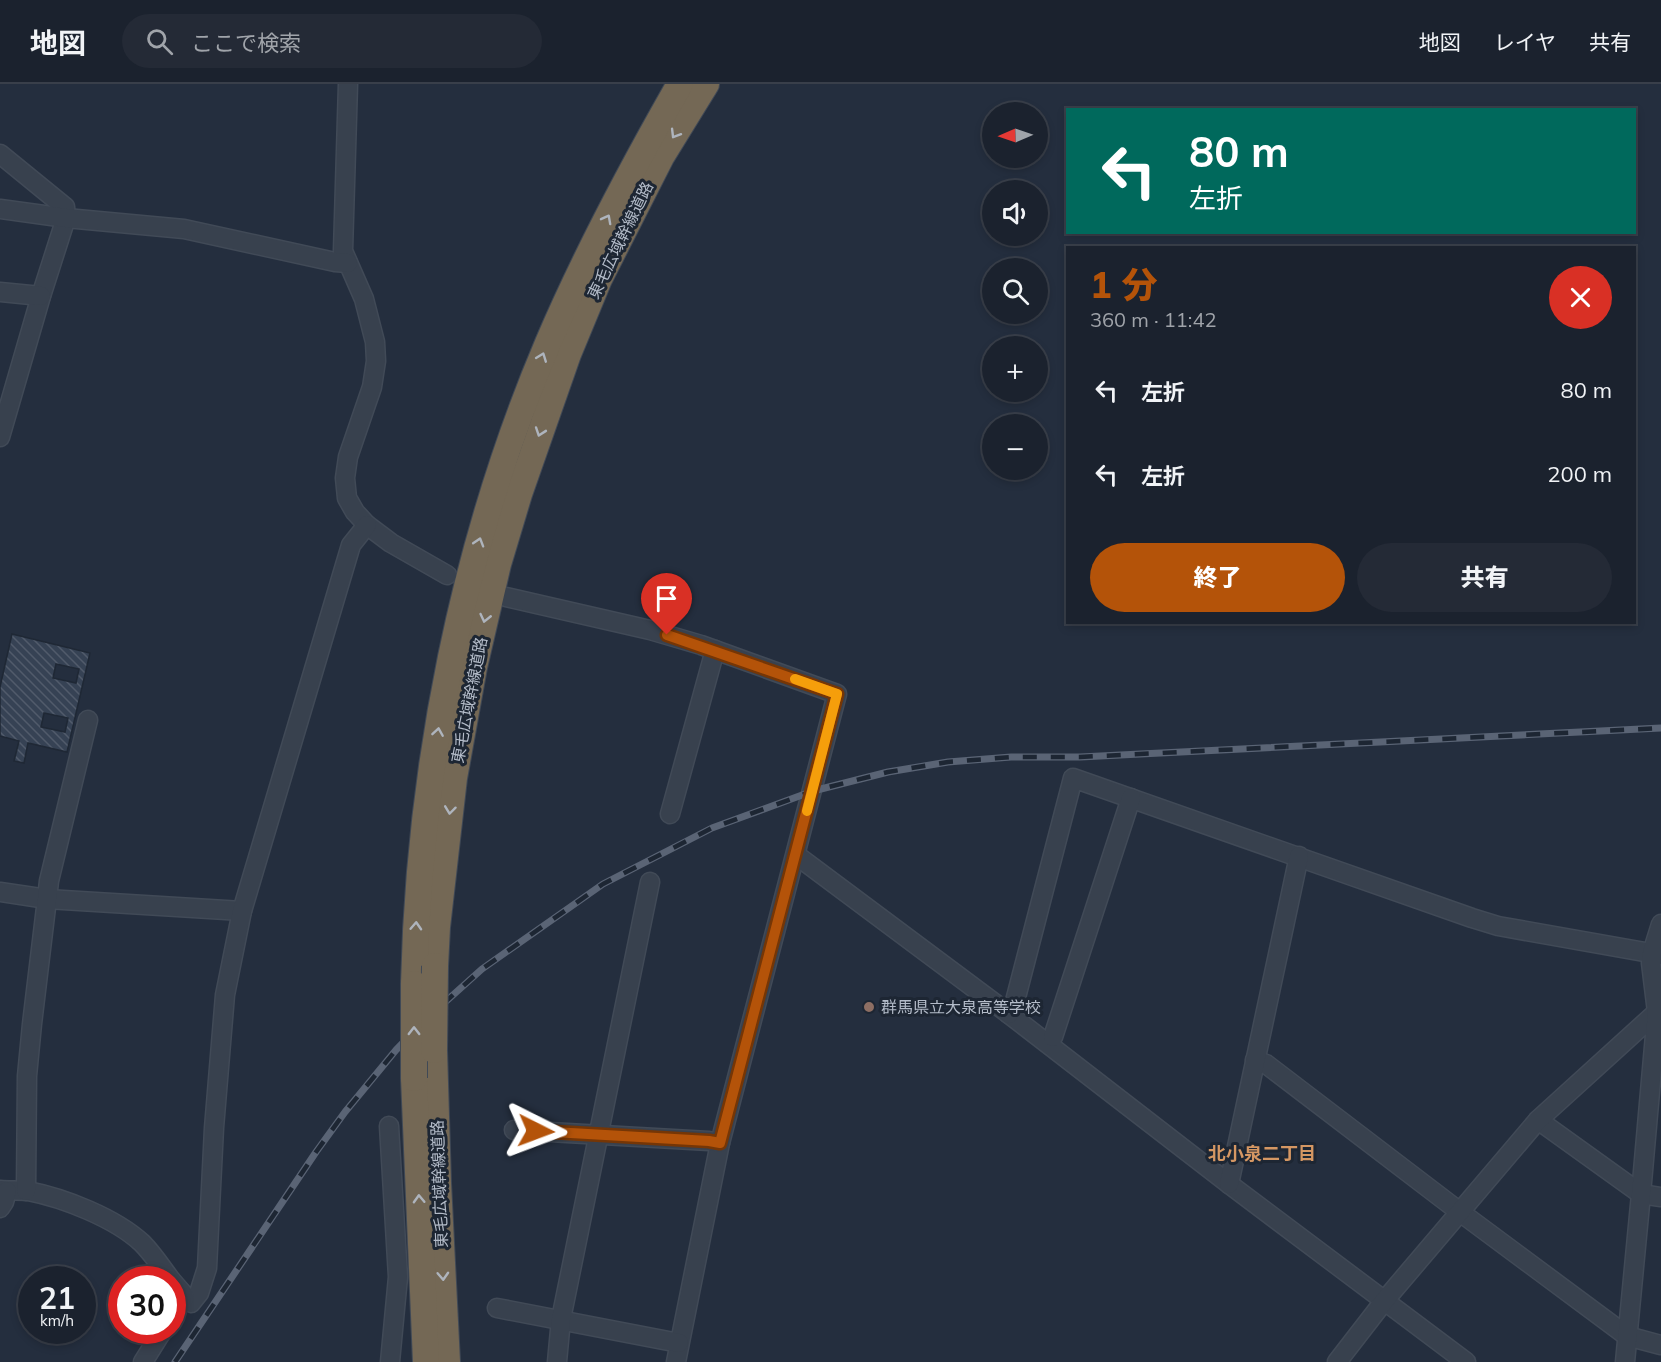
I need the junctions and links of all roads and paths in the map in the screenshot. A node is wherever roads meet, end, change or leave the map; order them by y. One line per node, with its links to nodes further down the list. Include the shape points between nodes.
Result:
1 (348, 84): 7 (street, via 342,232)
2 (680, 84): 53 (highway, 東毛広域幹線道路, one-way to 2, bridge, via 414,984 426,819 444,692 467,585 501,467 547,344 580,271)
3 (706, 84): 54 (highway, 東毛広域幹線道路, one-way to 54, bridge, via 661,157 599,279 568,354 519,494 477,655 454,778 435,966 438,1183)
4 (0, 154): 6 (street, via 65,207)
5 (0, 209): 6 (street)
6 (66, 218): 7 (street, via 184,229); 9 (street)
7 (348, 262): 11 (street, via 364,299 375,342 372,387 348,457 345,478 347,498)
8 (0, 292): 9 (street)
9 (41, 296): 10 (street)
10 (0, 437)
11 (367, 525): 12 (street, via 390,543); 23 (street, via 351,545)
12 (447, 574)
13 (506, 597): 14 (street, via 650,630)
14 (715, 650): 17 (street); 18 (street, via 837,694)
15 (88, 720): 22 (street)
16 (1131, 798): 19 (street); 27 (street, via 1072,778); 28 (street)
17 (670, 814)
18 (796, 855): 27 (street); 34 (street)
19 (1299, 856): 25 (street, via 1498,926); 29 (street)
20 (650, 882): 33 (street)
21 (0, 892): 22 (street)
22 (47, 899): 23 (street); 37 (street, via 27,1076)
23 (242, 911): 43 (street, via 225,995 207,1268 195,1299 191,1303)
24 (1661, 924): 25 (street)
25 (1657, 954): 26 (street, via 1651,963)
26 (1657, 1012): 30 (street); 38 (street)
27 (1010, 1014): 35 (street)
28 (1053, 1037)
29 (1255, 1060): 35 (street); 41 (street, via 1266,1064)
30 (1538, 1120): 38 (street); 41 (street)
31 (389, 1126): 52 (street, via 398,1277)
32 (514, 1130): 33 (street)
33 (599, 1134): 34 (street); 46 (street)
34 (720, 1143): 49 (street)
35 (1229, 1184): 44 (street)
36 (3, 1190): 37 (street); 40 (street)
37 (26, 1191): 42 (street, via 52,1197 118,1225 144,1245)
38 (1641, 1194): 39 (street); 47 (street)
39 (1661, 1197)
40 (0, 1208)
41 (1460, 1212): 44 (street); 47 (street)
42 (161, 1266)
43 (186, 1298)
44 (1385, 1300): 57 (street); 58 (street)
45 (497, 1308): 46 (street)
46 (561, 1319): 49 (street); 55 (street)
47 (1627, 1336): 50 (street); 59 (street)
48 (154, 1344): 51 (street)
49 (679, 1344): 56 (street)
50 (1661, 1345)
51 (143, 1362)
52 (390, 1362)
53 (426, 1362)
54 (447, 1362)
55 (557, 1362)
56 (676, 1362)
57 (1337, 1362)
58 (1466, 1362)
59 (1624, 1362)

